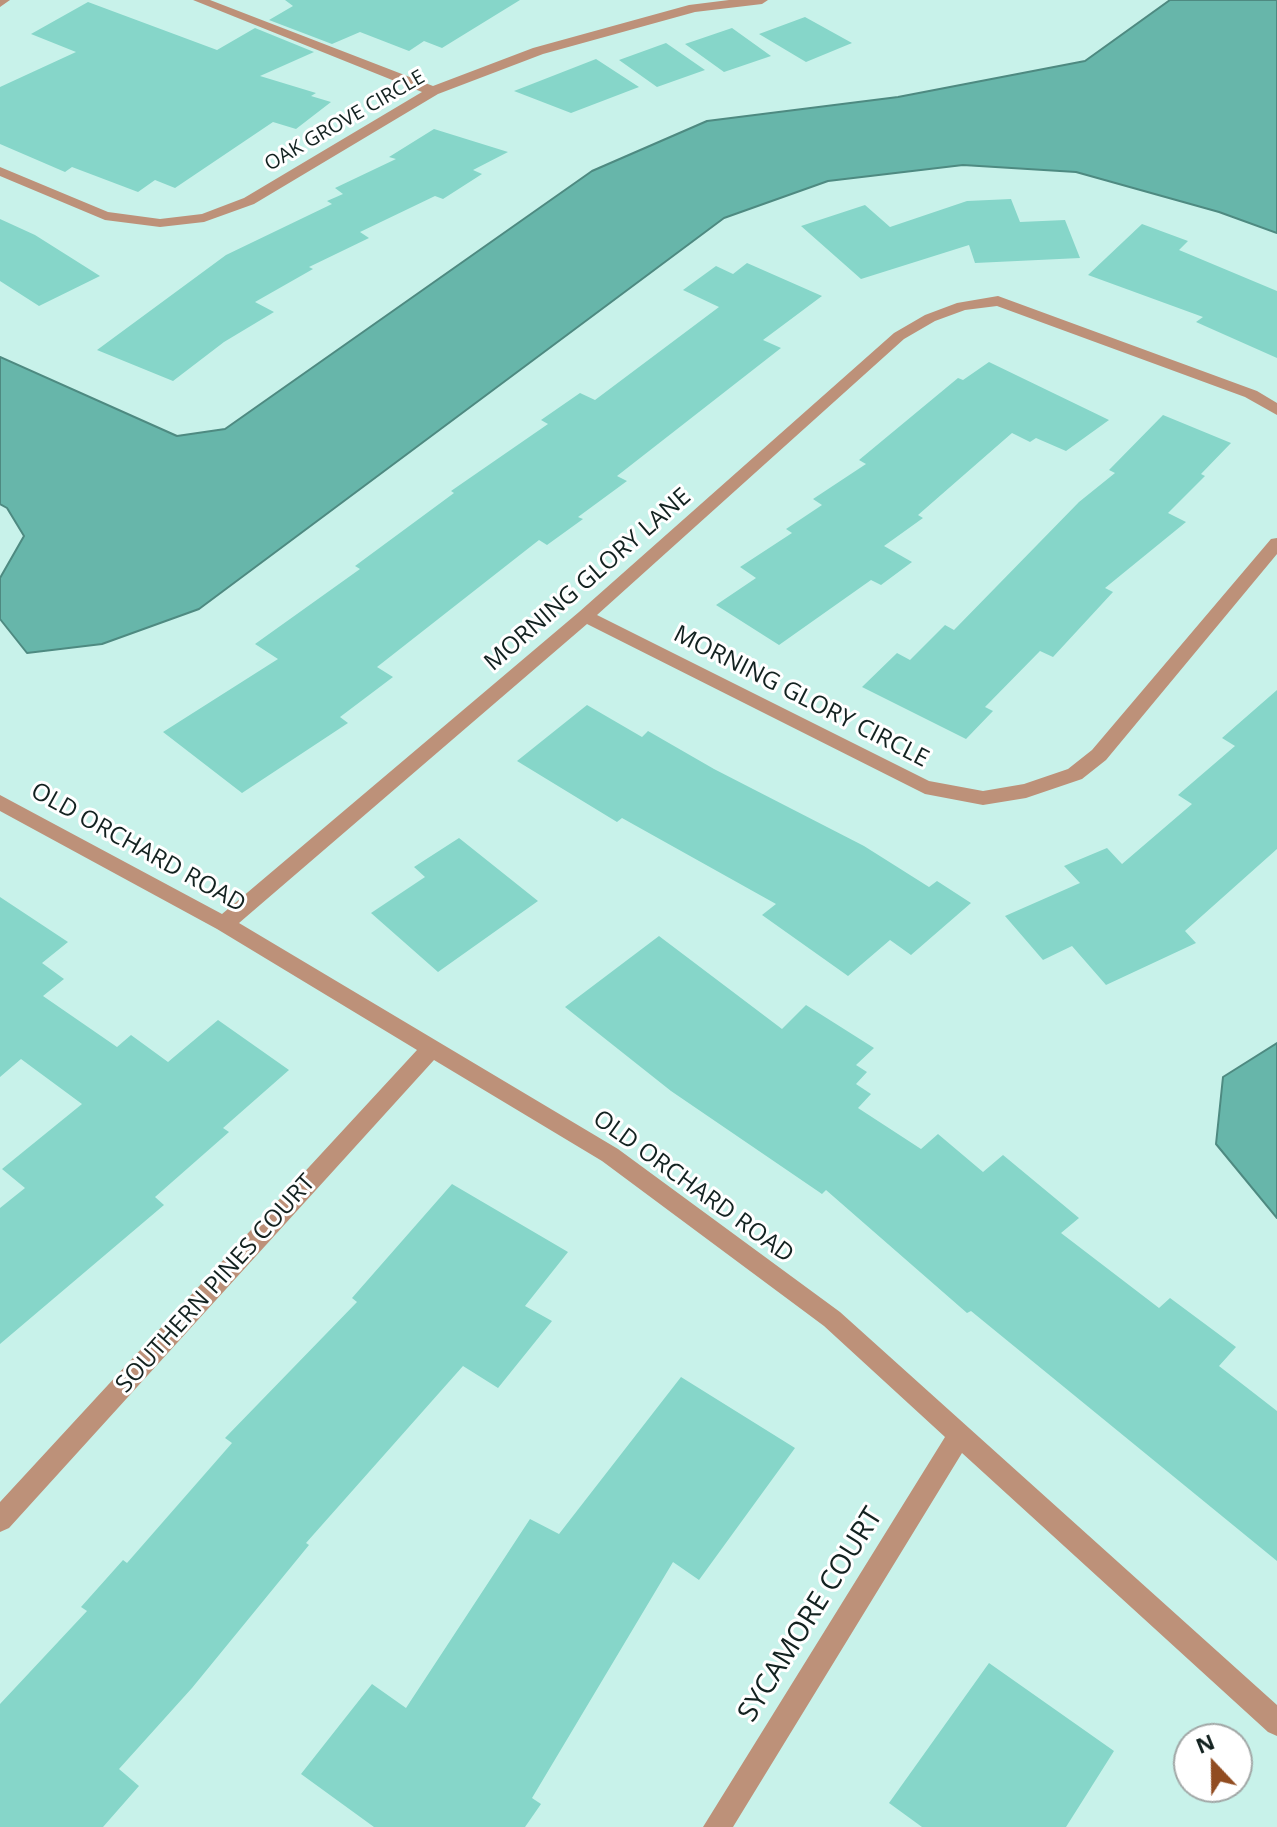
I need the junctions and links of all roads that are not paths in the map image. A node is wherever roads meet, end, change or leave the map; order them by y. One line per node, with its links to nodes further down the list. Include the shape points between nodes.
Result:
1 (199, 0): 4 (street)
2 (762, 0): 3 (street, OAK GROVE CIRCLE)
3 (689, 4): 4 (street, OAK GROVE CIRCLE, via 538,51)
4 (433, 91): 5 (street, OAK GROVE CIRCLE, via 249,201 204,218 160,223 105,216)
5 (0, 171)
6 (1277, 410): 8 (street, MORNING GLORY LANE, via 1251,394 998,301 962,306 899,336)
7 (1277, 543): 8 (street, MORNING GLORY CIRCLE, via 1099,755 1075,774 1026,791 983,798 925,787)
8 (585, 616): 10 (street, MORNING GLORY LANE)
9 (0, 802): 10 (street, OLD ORCHARD ROAD)
10 (224, 924): 11 (street, OLD ORCHARD ROAD)
11 (432, 1048): 12 (street, OLD ORCHARD ROAD, via 622,1164 832,1319); 13 (street, SOUTHERN PINES COURT)
12 (959, 1436): 14 (street, OLD ORCHARD ROAD); 15 (street, SYCAMORE COURT)
13 (0, 1520)
14 (1277, 1723)
15 (717, 1827)

